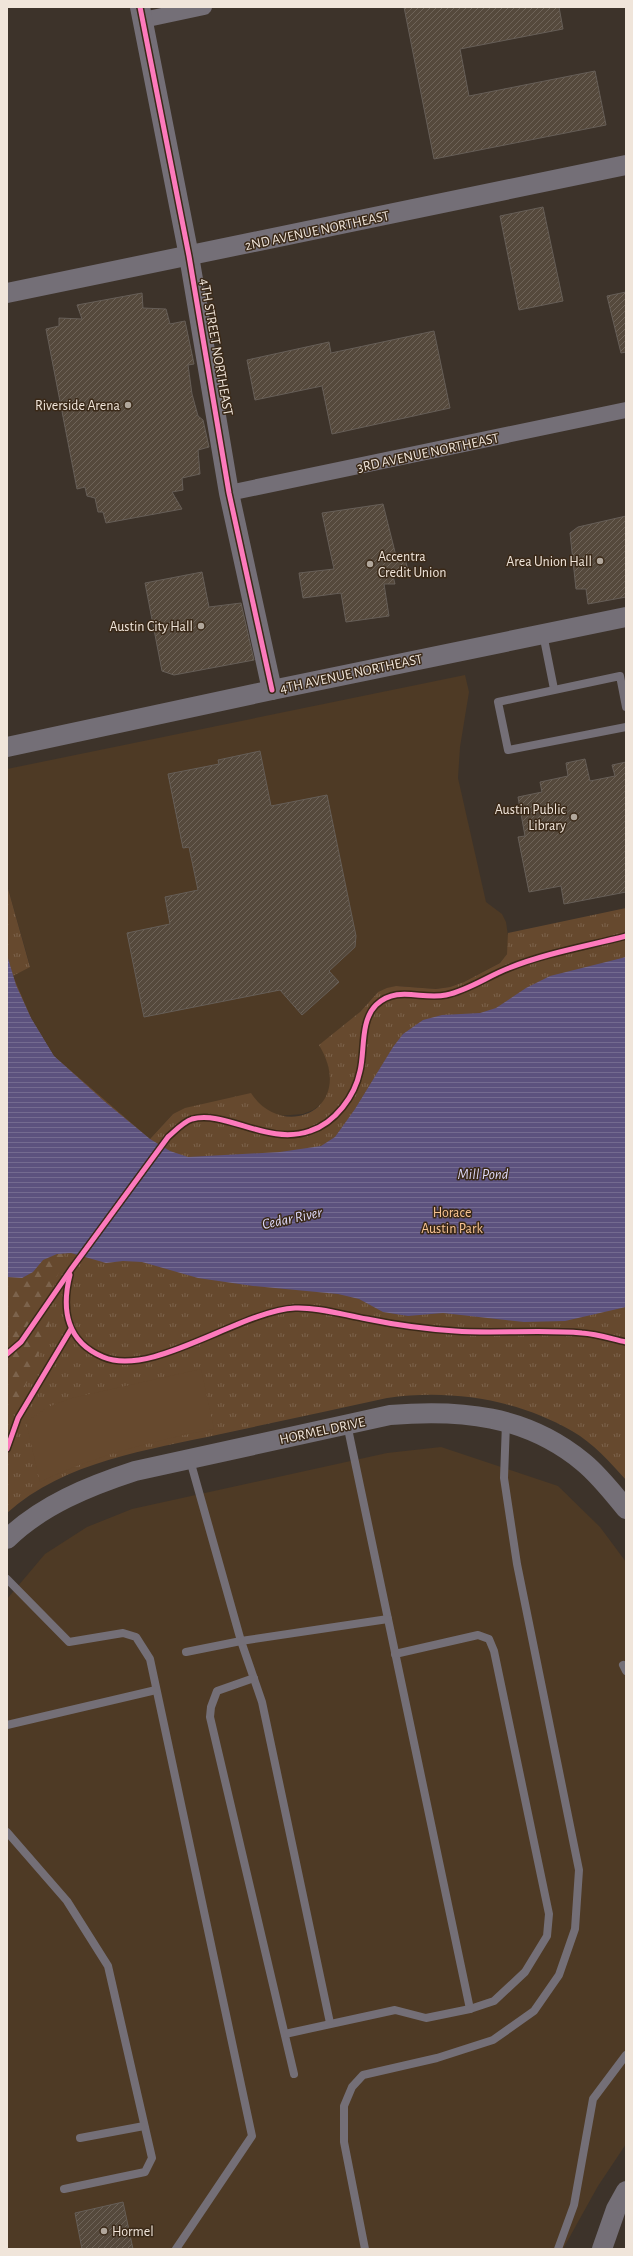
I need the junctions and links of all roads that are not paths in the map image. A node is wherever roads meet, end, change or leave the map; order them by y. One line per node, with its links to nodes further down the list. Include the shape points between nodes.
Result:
1 (204, 7): 2 (street)
2 (142, 13): 4 (street, 4TH STREET NORTHEAST)
3 (626, 165): 4 (street, 2ND AVENUE NORTHEAST)
4 (189, 256): 5 (street, 2ND AVENUE NORTHEAST); 7 (street, 4TH STREET NORTHEAST)
5 (7, 294)
6 (626, 410): 7 (street, 3RD AVENUE NORTHEAST)
7 (229, 493): 10 (street, 4TH STREET NORTHEAST)
8 (626, 617): 9 (street, 4TH AVENUE NORTHEAST)
9 (543, 634): 10 (street, 4TH AVENUE NORTHEAST); 11 (lane)
10 (272, 690): 14 (street, 4TH AVENUE NORTHEAST)
11 (554, 690): 12 (lane, via 620,676); 13 (lane, via 498,702 508,750)
12 (626, 707)
13 (626, 727)
14 (7, 747)
15 (506, 1422): 16 (street, HORMEL DRIVE, via 459,1412 422,1412 390,1415); 18 (street, HORMEL DRIVE, via 554,1442 583,1462); 39 (lane, via 504,1478 517,1564 579,1870 575,1929 559,1975 534,2011 494,2040 437,2058 363,2075 352,2086 344,2106 344,2142)
16 (347, 1424): 17 (street, HORMEL DRIVE); 21 (lane)
17 (190, 1459): 19 (street, HORMEL DRIVE, via 134,1471 101,1482 35,1517); 22 (lane)
18 (626, 1509)
19 (7, 1539)
20 (7, 1579): 26 (lane, via 69,1642 123,1633 136,1637 150,1659)
21 (388, 1619): 22 (lane); 24 (lane)
22 (241, 1640): 23 (lane); 25 (lane)
23 (186, 1652)
24 (395, 1654): 29 (lane); 29 (lane, via 478,1635 489,1639 494,1651 549,1914 547,1936 525,1972 494,2001)
25 (254, 1678): 30 (lane, via 262,1702); 31 (lane, via 217,1691 210,1707 210,1717)
26 (156, 1690): 27 (lane); 38 (lane, via 252,2136)
27 (7, 1725)
28 (7, 1832): 34 (lane, via 67,1901 108,1966)
29 (470, 2009): 30 (lane, via 426,2018 395,2010)
30 (330, 2023): 31 (lane)
31 (286, 2034): 33 (lane)
32 (626, 2055): 40 (lane, via 593,2099 574,2206)
33 (294, 2074)
34 (144, 2126): 35 (lane); 36 (lane, via 152,2158 145,2172)
35 (80, 2138)
36 (64, 2189)
37 (626, 2191): 41 (street, via 616,2209)
38 (176, 2249)
39 (365, 2249)
40 (558, 2249)
41 (602, 2249)

